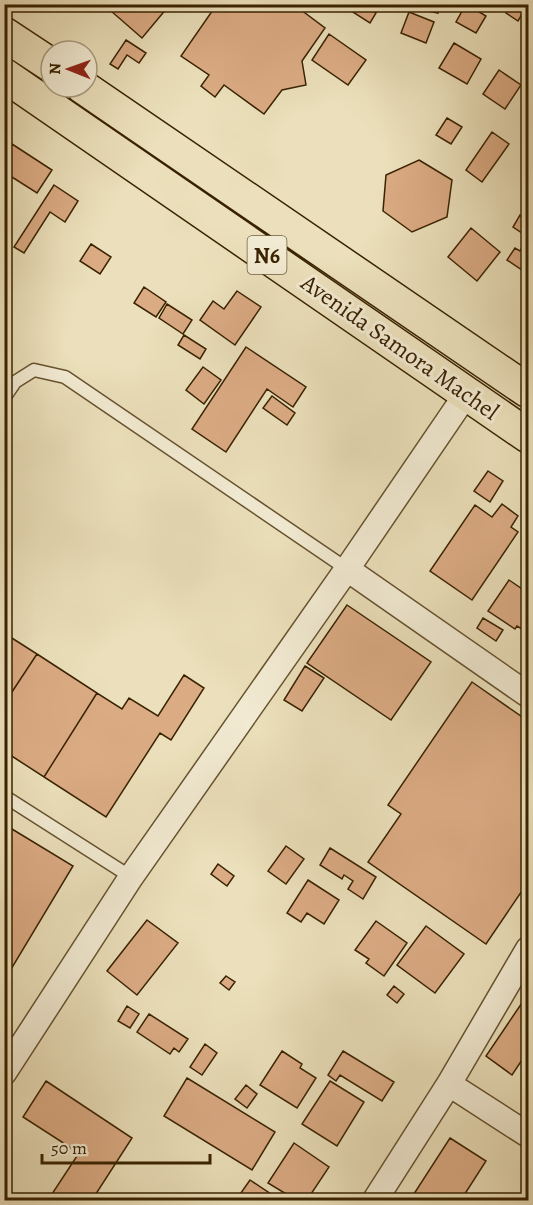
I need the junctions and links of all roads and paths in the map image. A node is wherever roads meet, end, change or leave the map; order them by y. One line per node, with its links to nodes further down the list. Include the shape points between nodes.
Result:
1 (4, 33): 2 (highway)
2 (39, 57)
3 (4, 75): 6 (highway, Avenida Samora Machel / N6)
4 (99, 98): 5 (highway, Avenida Samora Machel / N6)
5 (528, 391)
6 (467, 393): 8 (highway, Avenida Samora Machel / N6); 9 (street)
7 (4, 398): 9 (lane, via 15,382 34,370 65,377)
8 (528, 436)
9 (347, 569): 10 (street); 12 (street)
10 (528, 695)
11 (4, 796): 12 (lane)
12 (131, 877): 14 (street)
13 (528, 949): 15 (street)
14 (4, 1073)
15 (449, 1084): 16 (street); 17 (street)
16 (528, 1136)
17 (375, 1200)

